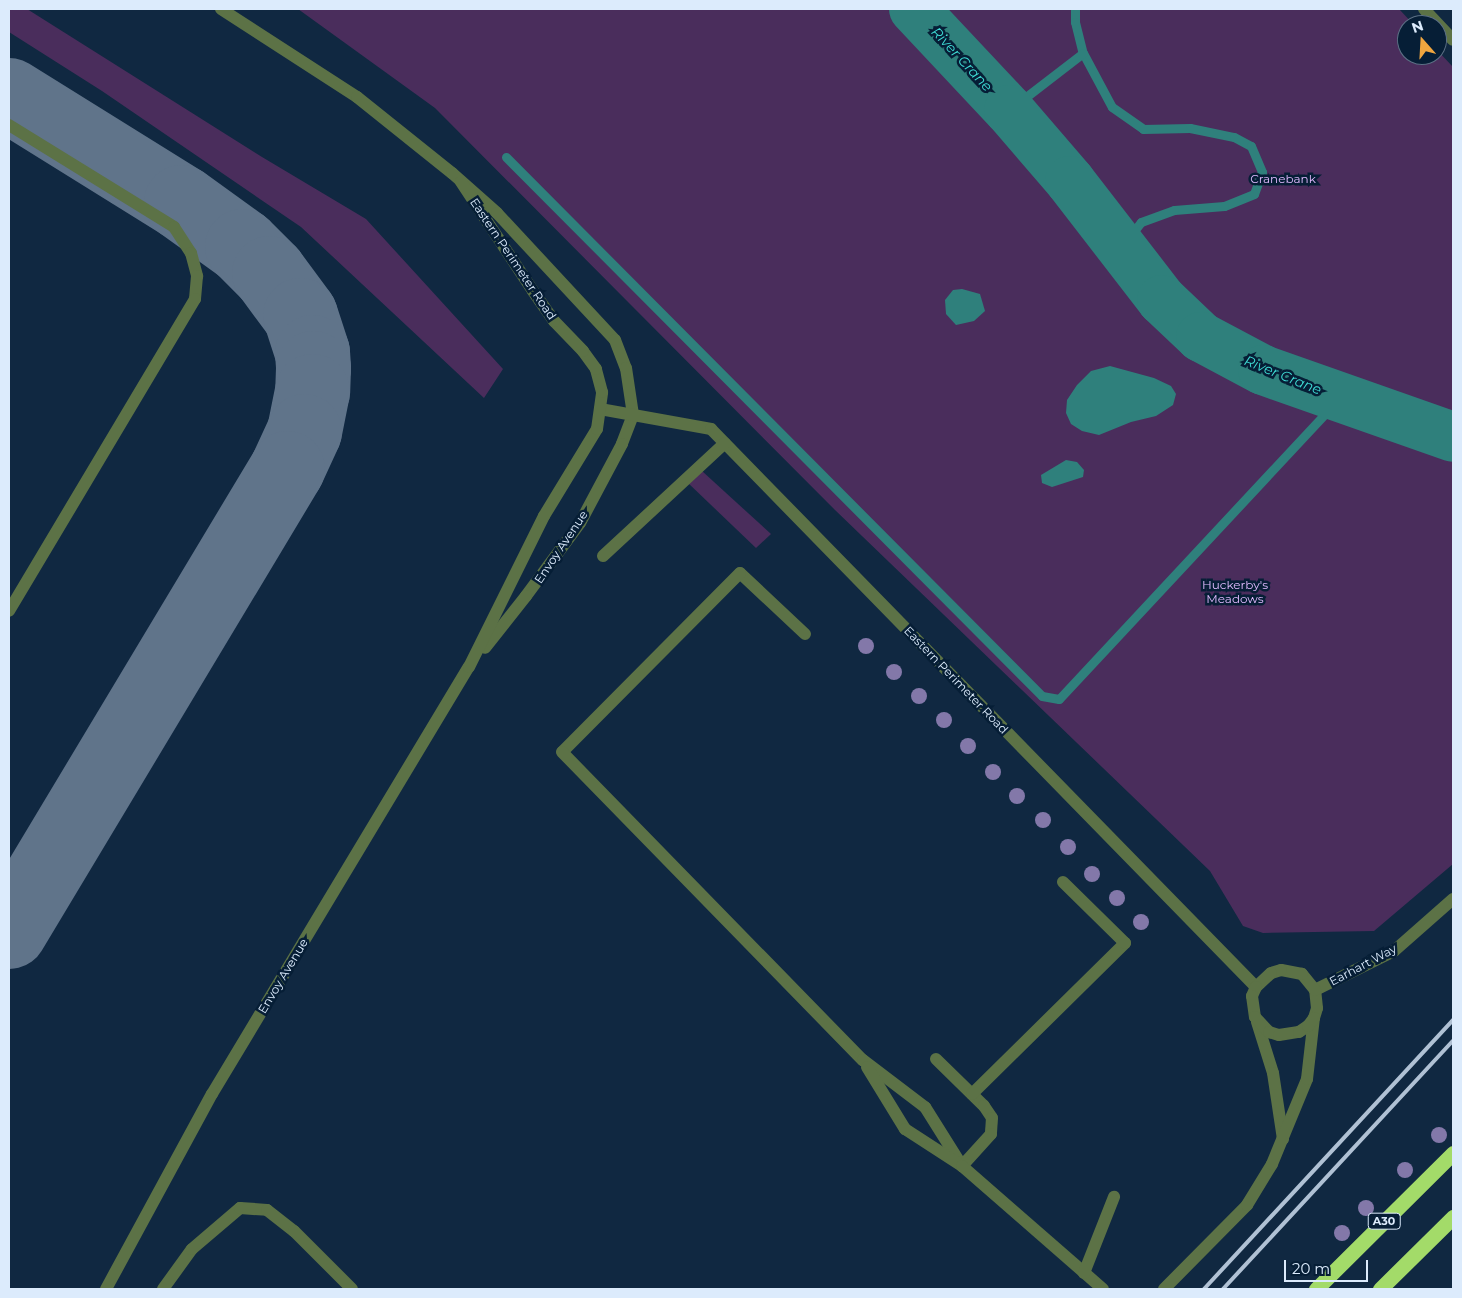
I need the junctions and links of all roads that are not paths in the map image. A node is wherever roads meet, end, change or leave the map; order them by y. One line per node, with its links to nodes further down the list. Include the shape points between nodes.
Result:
1 (221, 9): 5 (street, Eastern Perimeter Road, via 357,97)
2 (1424, 9): 3 (street)
3 (1453, 40)
4 (9, 125): 10 (street, via 174,227 191,252 197,276 195,299)
5 (461, 182): 6 (street, Eastern Perimeter Road, via 532,291 596,369 602,392); 7 (street, Eastern Perimeter Road, via 497,213 615,340 626,368)
6 (600, 409): 7 (street, Eastern Perimeter Road); 12 (street, Envoy Avenue, via 596,430 544,516)
7 (633, 415): 8 (street, Eastern Perimeter Road, via 711,428); 12 (street, Envoy Avenue, via 622,444 580,523)
8 (725, 443): 9 (street); 15 (street, Eastern Perimeter Road)
9 (603, 556)
10 (9, 611)
11 (805, 634): 19 (street, via 740,573 562,752)
12 (469, 667): 28 (street, Envoy Avenue, via 212,1094)
13 (1063, 882): 21 (street, via 1125,943)
14 (1453, 899): 16 (street, Earhart Way, via 1394,950)
15 (1256, 987): 16 (street, via 1271,973 1282,970 1302,974); 17 (street, via 1252,996)
16 (1315, 990): 18 (street, via 1317,1008)
17 (1255, 1017): 18 (street, via 1265,1029 1279,1036 1299,1032); 22 (street, via 1273,1074)
18 (1314, 1018): 22 (street, via 1307,1079)
19 (863, 1060): 24 (street, via 925,1107); 24 (street, via 905,1129)
20 (936, 1060): 21 (street)
21 (972, 1094): 24 (street, via 992,1118 990,1134)
22 (1283, 1139): 32 (street, via 1247,1205)
23 (1453, 1153): 33 (highway, A30)
24 (962, 1166): 27 (street)
25 (1114, 1197): 27 (street)
26 (1453, 1216): 34 (highway)
27 (1084, 1272): 31 (street)
28 (106, 1289)
29 (162, 1289): 30 (street, via 192,1249 240,1208 267,1210 294,1231)
30 (352, 1289)
31 (1103, 1289)
32 (1164, 1289)
33 (1316, 1289)
34 (1380, 1289)

